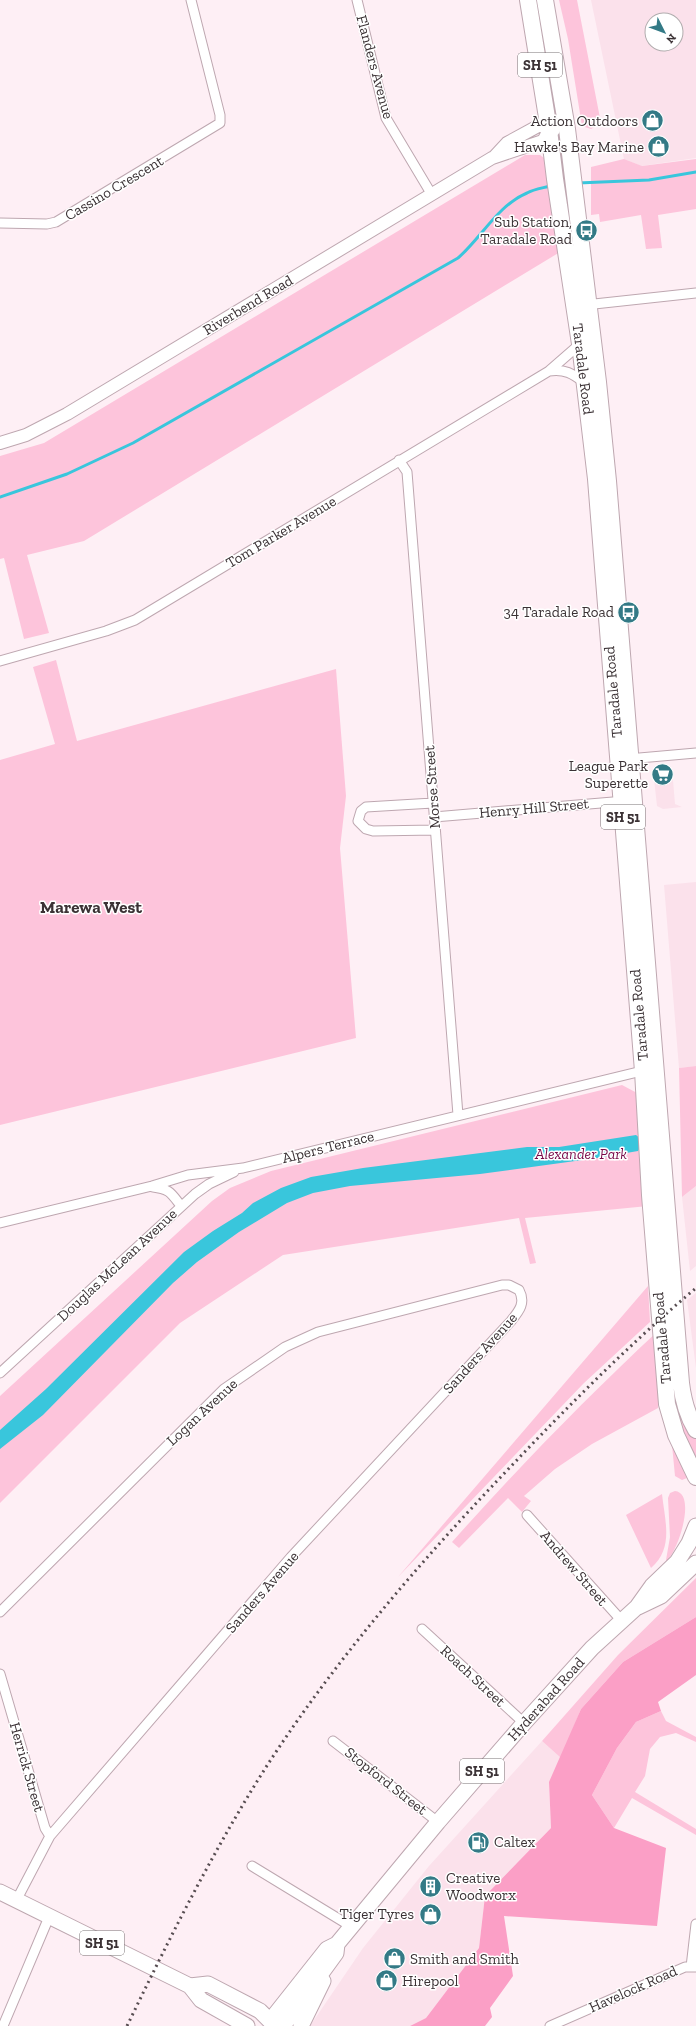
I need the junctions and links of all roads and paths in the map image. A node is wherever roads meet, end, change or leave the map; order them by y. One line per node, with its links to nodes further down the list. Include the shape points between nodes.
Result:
1 (191, 0): 8 (street, Cassino Crescent, via 224,124 56,222)
2 (357, 0): 7 (street, Flanders Avenue, via 386,118)
3 (528, 0): 6 (highway, Taradale Road / SH 51)
4 (545, 0): 5 (highway, Taradale Road / SH 51)
5 (567, 129): 6 (street); 10 (highway, Taradale Road / SH 51, via 576,210)
6 (549, 130): 7 (street, Riverbend Road, via 543,141 492,158); 10 (highway, Taradale Road / SH 51, via 560,210)
7 (432, 195): 14 (street, Riverbend Road, via 66,414 26,435)
8 (0, 223)
9 (696, 293): 10 (street)
10 (581, 305): 11 (highway, Taradale Road / SH 51); 18 (highway, Taradale Road / SH 51, via 598,382 608,481)
11 (580, 344): 12 (street, Tom Parker Avenue); 13 (highway, Taradale Road / SH 51)
12 (549, 371): 13 (street, via 567,371); 15 (street, Tom Parker Avenue)
13 (585, 383): 18 (highway, Taradale Road / SH 51)
14 (0, 443)
15 (399, 460): 16 (street, Tom Parker Avenue, via 135,620 106,632); 20 (street, Morse Street, via 406,472)
16 (0, 661)
17 (696, 753): 18 (street)
18 (625, 759): 19 (highway, Taradale Road / SH 51)
19 (628, 801): 21 (street, Henry Hill Street); 23 (highway, Taradale Road / SH 51)
20 (433, 803): 21 (street, Morse Street); 22 (street, via 366,807 361,811 358,821 366,829 373,831)
21 (434, 817): 22 (street, Morse Street)
22 (435, 830): 24 (street, Morse Street)
23 (650, 1070): 24 (street, Alpers Terrace); 31 (highway, Taradale Road / SH 51, via 683,1399); 32 (highway, Taradale Road / SH 51, via 650,1188 667,1404 676,1435)
24 (458, 1115): 25 (street, Alpers Terrace)
25 (243, 1168): 26 (street, Alpers Terrace, via 188,1175); 27 (street, Douglas McLean Avenue, via 209,1184)
26 (152, 1186): 27 (street, via 165,1188); 28 (street, Alpers Terrace)
27 (181, 1206): 30 (street, Douglas McLean Avenue)
28 (0, 1223)
29 (522, 1297): 37 (street, Logan Avenue, via 519,1290 502,1285 318,1332 285,1347 224,1389); 44 (street, Sanders Avenue, via 521,1307 511,1321 291,1557)
30 (0, 1373)
31 (696, 1430)
32 (696, 1477)
33 (527, 1514): 38 (street, Andrew Street)
34 (696, 1526): 36 (main road, Hyderabad Road / SH 51, via 683,1553 652,1586)
35 (695, 1564): 36 (main road, Hyderabad Road / SH 51, via 661,1596)
36 (637, 1607): 38 (main road, Hyderabad Road / SH 51)
37 (0, 1612)
38 (622, 1621): 41 (main road, Hyderabad Road / SH 51, via 592,1648)
39 (422, 1629): 41 (street, Roach Street)
40 (0, 1674): 44 (street, Herrick Street, via 45,1828)
41 (524, 1723): 43 (main road, Hyderabad Road / SH 51)
42 (333, 1741): 43 (street, Stopford Street)
43 (438, 1822): 50 (main road, Hyderabad Road / SH 51)
44 (50, 1836): 47 (street, Sanders Avenue)
45 (252, 1866): 50 (street)
46 (0, 1892): 47 (main road, SH 51)
47 (16, 1901): 48 (main road, SH 51)
48 (49, 1917): 54 (main road, SH 51); 56 (street)
49 (696, 1924): 53 (street)
50 (352, 1926): 51 (main road, Hyderabad Road / SH 51)
51 (337, 1944): 52 (main road, Hyderabad Road / SH 51, via 336,1952); 55 (main road, Hyderabad Road / SH 51, via 327,1949)
52 (328, 1965): 55 (main road, Hyderabad Road / SH 51); 58 (main road, via 325,1977)
53 (694, 1967): 59 (street, Havelock Road, via 684,1967)
54 (190, 1986): 55 (main road, SH 51, via 208,1984 260,2011); 57 (main road, SH 51, via 201,2000)
55 (277, 2023)
56 (3, 2026)
57 (248, 2026)
58 (301, 2026)
59 (550, 2026)

